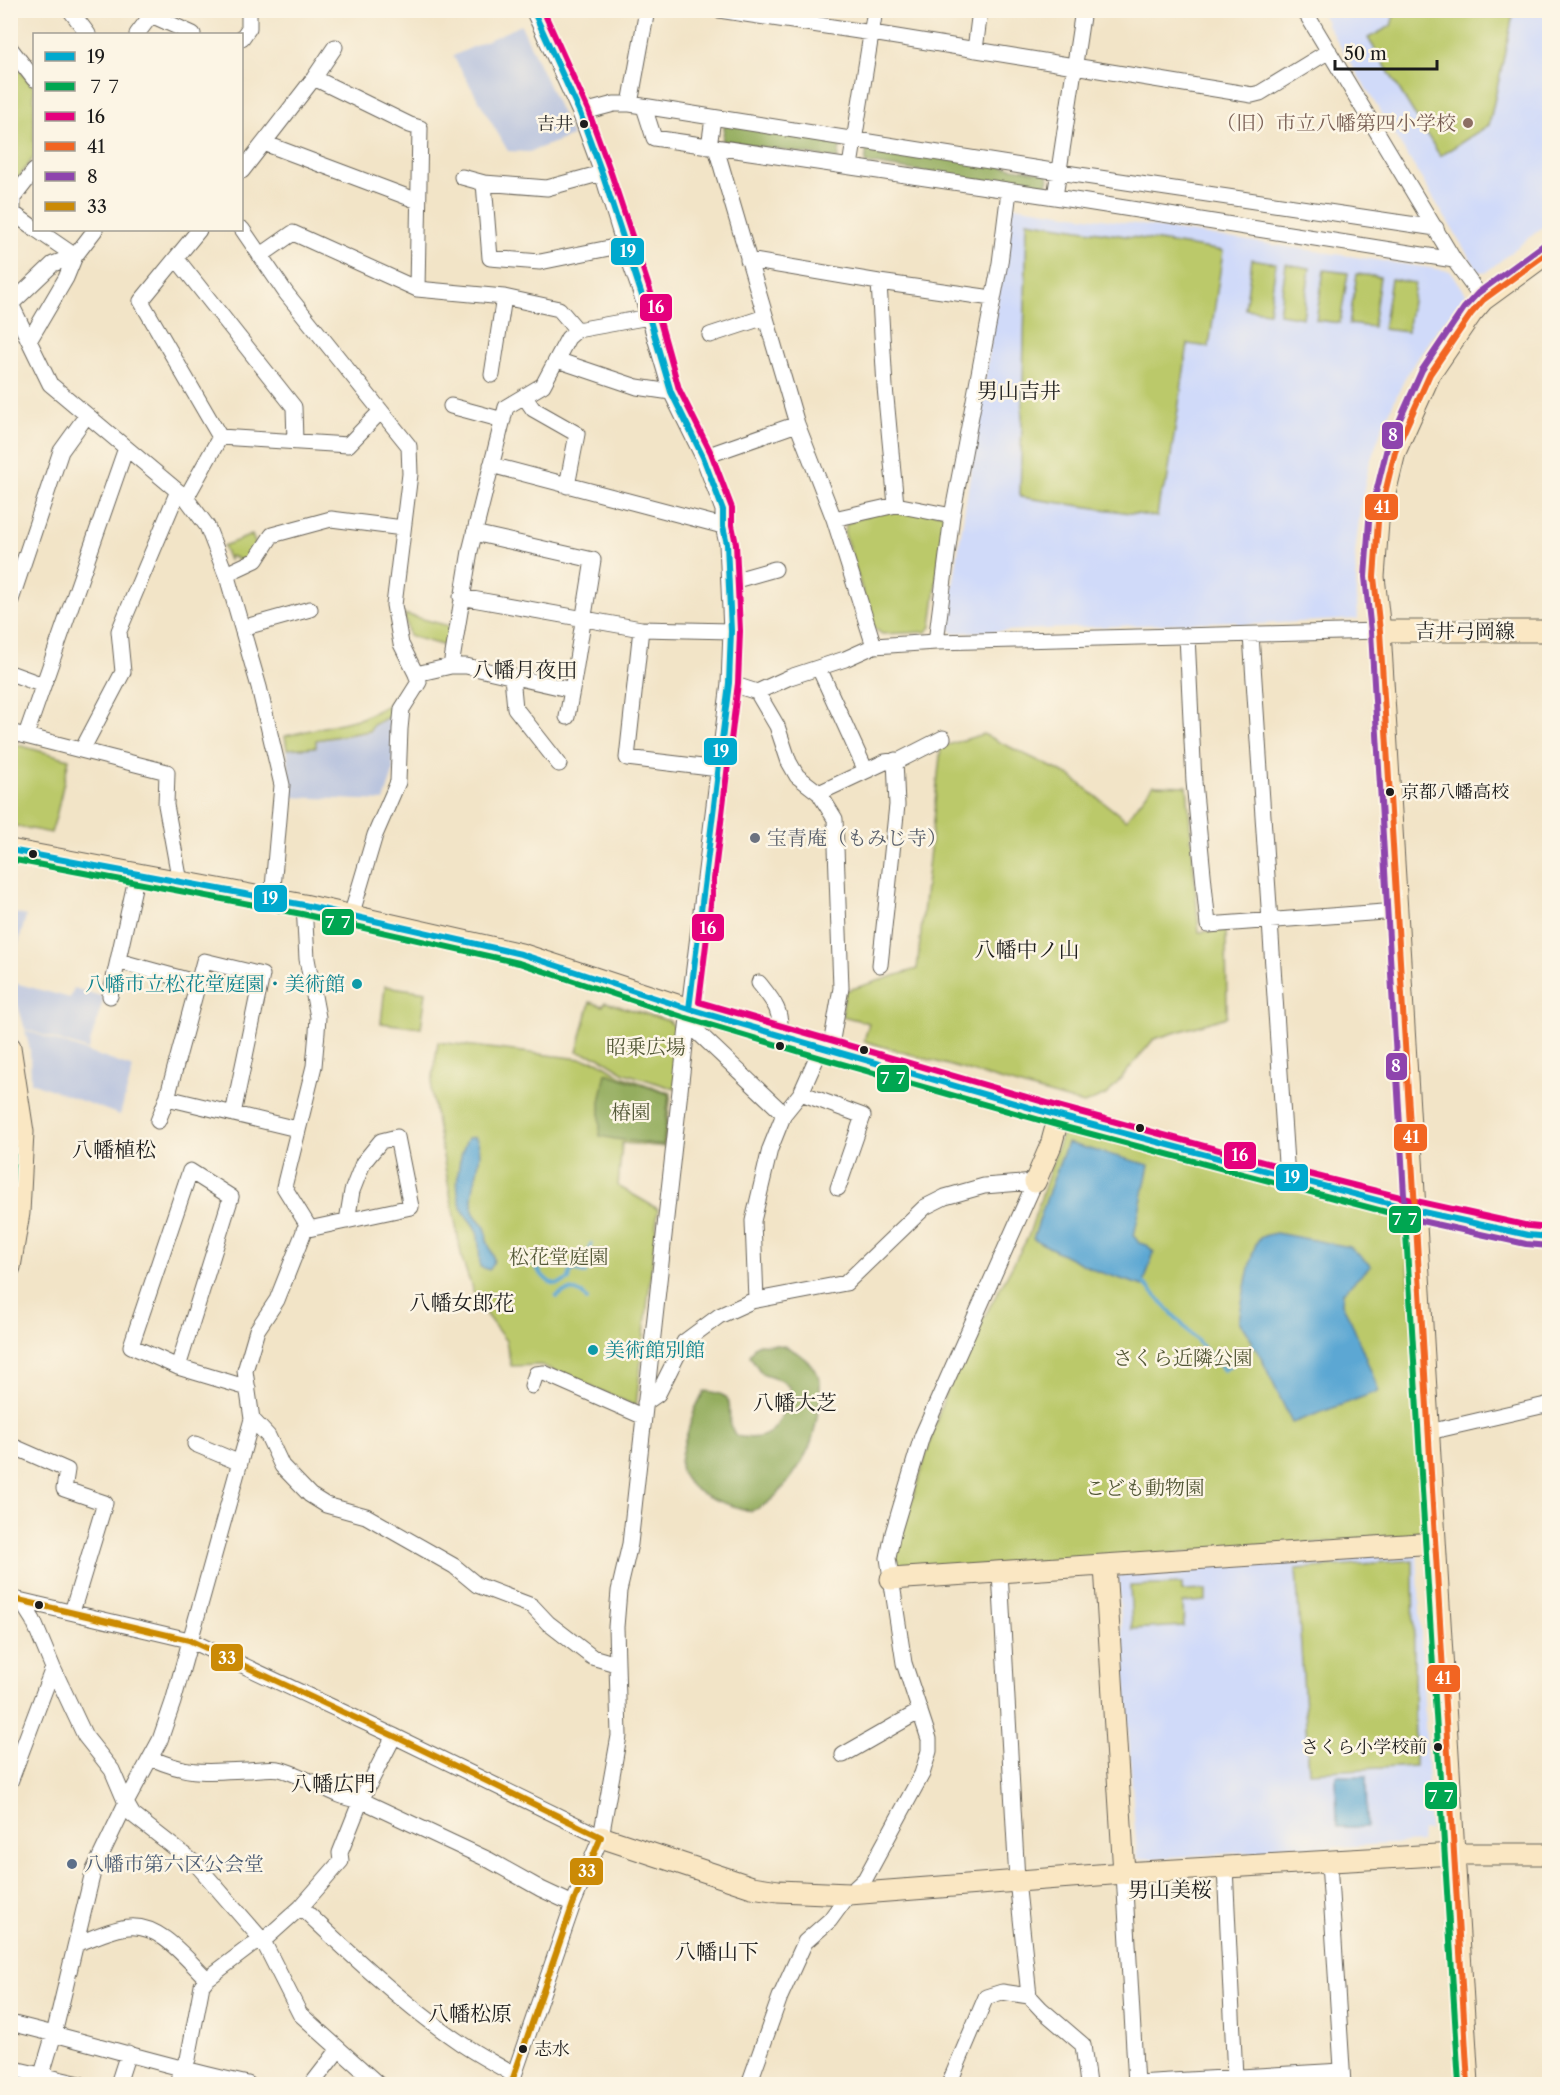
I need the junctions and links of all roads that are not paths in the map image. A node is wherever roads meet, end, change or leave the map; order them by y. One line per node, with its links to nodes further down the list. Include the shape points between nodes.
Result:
1 (70, 10): 11 (street)
2 (249, 10): 15 (street, via 249,28)
3 (533, 10): 24 (street)
4 (646, 10): 23 (street)
5 (719, 10): 14 (street)
6 (875, 10): 14 (street)
7 (980, 10): 18 (street)
8 (1083, 10): 20 (street)
9 (1304, 10): 19 (street)
10 (153, 13): 12 (street); 13 (street)
11 (87, 33)
12 (138, 33)
13 (192, 33)
14 (872, 33): 18 (street); 26 (street)
15 (243, 37)
16 (335, 47): 22 (street)
17 (10, 48): 21 (street)
18 (975, 50): 20 (street)
19 (1329, 51): 20 (street, via 1252,95); 42 (street)
20 (1074, 66): 32 (street)
21 (33, 78)
22 (314, 78): 27 (street); 38 (street, via 420,128)
23 (637, 106): 24 (street, via 614,104); 25 (street); 28 (street, via 654,138)
24 (580, 113): 33 (street)
25 (713, 118): 26 (street); 28 (street)
26 (854, 139): 29 (street); 32 (street)
27 (264, 143): 30 (street); 38 (street)
28 (712, 148): 29 (street); 52 (street)
29 (850, 166): 36 (street)
30 (243, 170)
31 (33, 172): 40 (street, via 14,198 14,213)
32 (1059, 172): 37 (street); 39 (street)
33 (602, 173): 35 (street, via 547,188); 47 (street)
34 (462, 177): 35 (street)
35 (484, 183): 47 (street, via 490,258 540,262)
36 (1009, 191): 37 (street); 57 (street)
37 (1055, 196): 41 (street)
38 (418, 201): 55 (street)
39 (1262, 202): 41 (street); 42 (street)
40 (33, 227)
41 (1256, 228): 53 (street)
42 (1436, 228): 53 (street)
43 (243, 230): 50 (street)
44 (39, 231): 49 (street)
45 (94, 231): 49 (street)
46 (198, 231): 51 (street)
47 (624, 245): 60 (street)
48 (1550, 251): 58 (street)
49 (75, 256): 59 (street, via 53,264); 64 (street)
50 (260, 256): 55 (street, via 293,233); 70 (street)
51 (176, 258): 74 (street, via 141,301); 75 (street, via 294,406)
52 (747, 260): 54 (street); 61 (street)
53 (1454, 260): 58 (street)
54 (879, 282): 57 (street); 81 (street)
55 (417, 289): 56 (street)
56 (504, 297): 62 (street, via 559,309); 66 (street)
57 (993, 298): 82 (street)
58 (1483, 300): 97 (street, via 1430,374 1395,452 1378,522 1374,577)
59 (11, 303): 64 (street)
60 (649, 317): 62 (street); 67 (street)
61 (765, 317): 63 (street); 73 (street)
62 (577, 330): 65 (street, via 568,338)
63 (710, 335)
64 (29, 341): 71 (street, via 50,384)
65 (557, 360): 67 (street, via 628,385); 68 (street, via 543,385)
66 (492, 375)
67 (671, 392): 77 (street)
68 (524, 396): 72 (street, via 506,406); 79 (street, via 533,409 577,434)
69 (451, 406): 72 (street)
70 (381, 411): 75 (street, via 348,445); 85 (street, via 409,446 410,474)
71 (87, 415): 76 (street); 91 (street, via 61,451)
72 (502, 420): 78 (street)
73 (797, 424): 77 (street); 83 (street)
74 (220, 436): 75 (street); 80 (street)
75 (295, 441)
76 (126, 448): 80 (street); 109 (street)
77 (703, 457): 84 (street, via 723,510)
78 (491, 465): 79 (street); 86 (street)
79 (567, 486): 84 (street)
80 (182, 495): 88 (street, via 207,526); 115 (street, via 118,631 123,672)
81 (896, 505): 82 (street); 83 (street)
82 (952, 516): 101 (street)
83 (834, 519): 102 (street)
84 (723, 526): 89 (street)
85 (403, 528): 88 (street, via 331,519 272,535 256,560); 106 (street, via 394,605 401,644)
86 (474, 533): 90 (street); 93 (street, via 593,560)
87 (775, 569): 89 (street)
88 (226, 574): 94 (street)
89 (729, 582): 96 (street)
90 (461, 597): 93 (street); 103 (street)
91 (10, 603)
92 (309, 609): 94 (street)
93 (584, 620): 95 (street); 110 (street)
94 (242, 628): 124 (street, via 282,785)
95 (641, 629): 96 (street); 118 (street, via 627,758)
96 (731, 631): 108 (street)
97 (1380, 631): 98 (street, 吉井弓岡線); 99 (street); 126 (street)
98 (1550, 631)
99 (1251, 635): 100 (street); 128 (street)
100 (1187, 636): 101 (street); 128 (street, via 1194,782 1208,925)
101 (936, 642): 102 (street)
102 (874, 646): 104 (street)
103 (451, 666): 106 (street); 107 (street)
104 (819, 668): 111 (street); 119 (street)
105 (10, 673): 109 (street)
106 (416, 674): 127 (street, via 419,681 402,709 398,782 375,835)
107 (512, 677): 110 (street); 117 (street, via 515,708)
108 (729, 683): 111 (street); 118 (street)
109 (43, 685): 113 (street)
110 (572, 690): 112 (street)
111 (758, 692): 120 (street, via 777,726 797,777)
112 (567, 717)
113 (18, 734): 115 (street)
114 (944, 738): 116 (street)
115 (82, 750): 123 (street, via 167,772 166,805)
116 (895, 760): 119 (street); 130 (street, via 897,806)
117 (559, 764)
118 (719, 769): 134 (street)
119 (866, 771): 120 (street)
120 (819, 793): 137 (street, via 835,819 841,988)
121 (10, 850): 122 (street)
122 (137, 874): 123 (street); 129 (street)
123 (180, 882): 124 (street)
124 (272, 899): 125 (street)
125 (304, 905): 127 (street); 144 (street, via 307,959 318,1017 314,1066)
126 (1397, 911): 128 (street); 149 (street)
127 (351, 916): 134 (street, via 521,954)
128 (1270, 922): 146 (street)
129 (118, 961): 131 (street); 133 (street)
130 (880, 965)
131 (198, 983): 139 (street); 140 (street, via 204,962 262,975)
132 (759, 983): 135 (street, via 781,1018)
133 (110, 996)
134 (688, 1016): 135 (street); 141 (street); 159 (street)
135 (780, 1036): 137 (street)
136 (10, 1047): 145 (street)
137 (826, 1050): 138 (street); 142 (street)
138 (801, 1093): 141 (street); 148 (street, via 863,1116)
139 (167, 1098): 140 (street); 143 (street)
140 (233, 1114): 144 (street)
141 (784, 1114): 154 (street, via 770,1149 753,1221)
142 (1059, 1116): 146 (street); 147 (street)
143 (158, 1121)
144 (297, 1129): 151 (street, via 284,1187 307,1224)
145 (17, 1132): 153 (street, via 19,1213)
146 (1287, 1178): 149 (street)
147 (1035, 1182): 154 (street, via 984,1186 945,1197 925,1207 846,1283); 168 (street, via 922,1436 892,1533 888,1558)
148 (838, 1188)
149 (1414, 1210): 152 (street); 161 (street)
150 (347, 1221): 150 (street, via 411,1207 397,1137 381,1141 363,1162 352,1191); 151 (street)
151 (304, 1230): 157 (street, via 277,1300 257,1330 245,1371)
152 (1550, 1237)
153 (10, 1267)
154 (756, 1300): 159 (street, via 719,1316 684,1342 658,1394)
155 (178, 1367): 155 (street, via 131,1346 190,1171 231,1197); 157 (street)
156 (532, 1386): 159 (street, via 536,1374 544,1373)
157 (248, 1388): 160 (street)
158 (1550, 1404): 161 (street)
159 (645, 1410): 172 (street, via 630,1544 619,1590)
160 (252, 1419): 164 (street); 172 (street, via 268,1436 282,1467 310,1495 326,1505 366,1516 454,1566 477,1585 532,1606 592,1657)
161 (1429, 1432): 165 (street)
162 (195, 1444): 164 (street)
163 (10, 1445): 170 (street, via 67,1470 64,1489 105,1503)
164 (240, 1463): 171 (street)
165 (1435, 1543): 166 (street); 182 (street)
166 (1104, 1566): 167 (street); 186 (street)
167 (1000, 1572): 168 (street); 187 (street)
168 (891, 1579): 174 (street, via 904,1663)
169 (16, 1599): 170 (street); 173 (street, via 33,1620)
170 (72, 1612): 171 (street)
171 (189, 1640): 175 (street); 177 (street, via 173,1702)
172 (616, 1664): 181 (street, via 619,1736)
173 (53, 1668): 178 (street); 180 (street, via 85,1736 112,1770)
174 (920, 1711): 176 (street); 188 (street, via 929,1739 922,1774 865,1879)
175 (394, 1736): 179 (street); 181 (street)
176 (843, 1755)
177 (151, 1758): 179 (street, via 194,1773 278,1769 351,1800); 180 (street)
178 (10, 1782)
179 (361, 1800): 189 (street); 190 (street, via 340,1853 342,1861)
180 (126, 1803): 191 (street, via 133,1815 198,1865); 192 (street, via 93,1872)
181 (600, 1837): 188 (street, via 752,1887); 189 (street)
182 (1454, 1854): 183 (street); 184 (street); 215 (street)
183 (1550, 1854)
184 (1329, 1862): 185 (street); 202 (street)
185 (1225, 1867): 186 (street); 201 (street)
186 (1124, 1873): 187 (street); 206 (street)
187 (1017, 1880): 188 (street); 194 (street)
188 (849, 1894): 212 (street, via 830,1920 806,1942 780,1997)
189 (573, 1904): 204 (street)
190 (301, 1907): 191 (street); 204 (street, via 414,2008)
191 (263, 1941): 193 (street); 197 (street, via 300,2013)
192 (76, 1944): 193 (street, via 128,1927 148,1928 163,1937); 196 (street)
193 (207, 1979): 200 (street, via 202,1985 188,2059)
194 (1029, 1996): 213 (street, via 1002,1992 986,1997); 214 (street, via 1083,2045)
195 (10, 2023): 196 (street)
196 (54, 2034): 198 (street); 203 (street)
197 (339, 2049): 210 (street); 211 (street)
198 (128, 2053): 200 (street); 208 (street)
199 (10, 2068): 203 (street)
200 (179, 2077): 209 (street)
201 (1235, 2077): 205 (street); 206 (street)
202 (1343, 2078): 205 (street)
203 (41, 2080): 207 (street)
204 (513, 2080)
205 (1257, 2080)
206 (1136, 2084)
207 (80, 2085)
208 (118, 2085)
209 (248, 2085)
210 (312, 2085)
211 (378, 2085)
212 (749, 2085)
213 (949, 2085)
214 (1088, 2085)
215 (1468, 2085)

